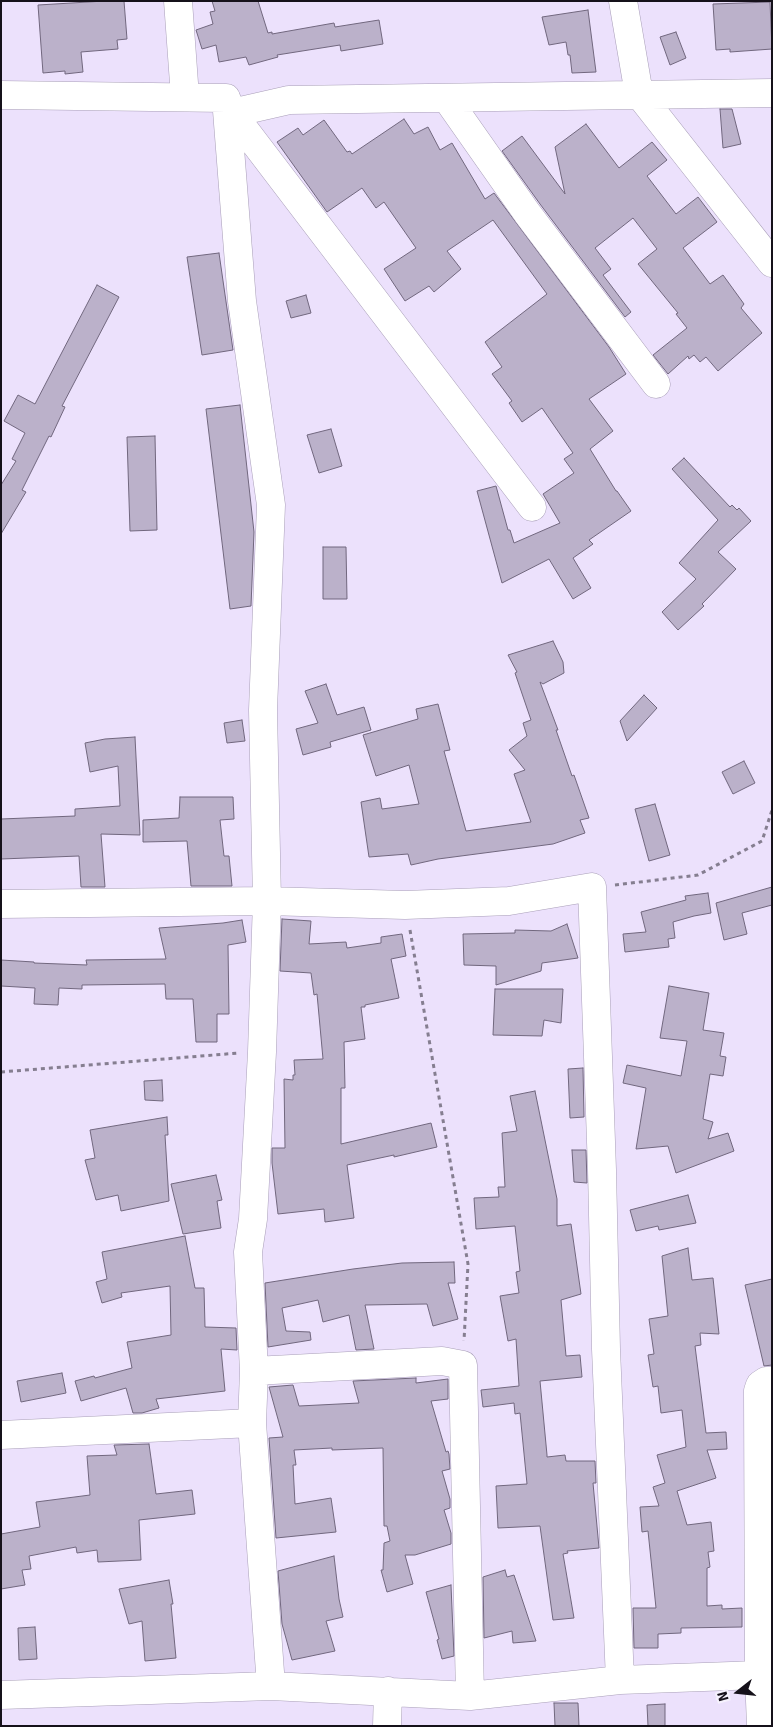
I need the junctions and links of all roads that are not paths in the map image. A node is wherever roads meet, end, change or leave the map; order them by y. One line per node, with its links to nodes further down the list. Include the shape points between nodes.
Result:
1 (178, 1): 6 (street)
2 (623, 1): 4 (street)
3 (772, 93): 4 (street)
4 (640, 94): 7 (street); 9 (street)
5 (1, 96): 6 (street)
6 (185, 97): 8 (street)
7 (447, 99): 8 (street, via 289,100); 10 (street, via 527,213)
8 (229, 105): 11 (street); 12 (street, via 242,301 271,505 263,710)
9 (772, 263)
10 (656, 384)
11 (532, 507)
12 (267, 901): 13 (street); 14 (street, via 253,1220 248,1252); 20 (street, via 405,905 509,901 592,887)
13 (1, 904)
14 (254, 1371): 16 (street); 24 (street, via 442,1361 463,1365)
15 (772, 1381): 18 (street, via 760,1385 758,1392)
16 (252, 1423): 17 (street); 21 (street)
17 (1, 1435)
18 (766, 1566): 19 (street)
19 (759, 1675): 20 (street); 26 (street)
20 (620, 1680): 24 (street)
21 (272, 1686): 22 (street); 23 (street)
22 (388, 1691): 24 (street); 25 (street)
23 (1, 1695)
24 (470, 1696)
25 (387, 1726)
26 (761, 1726)

